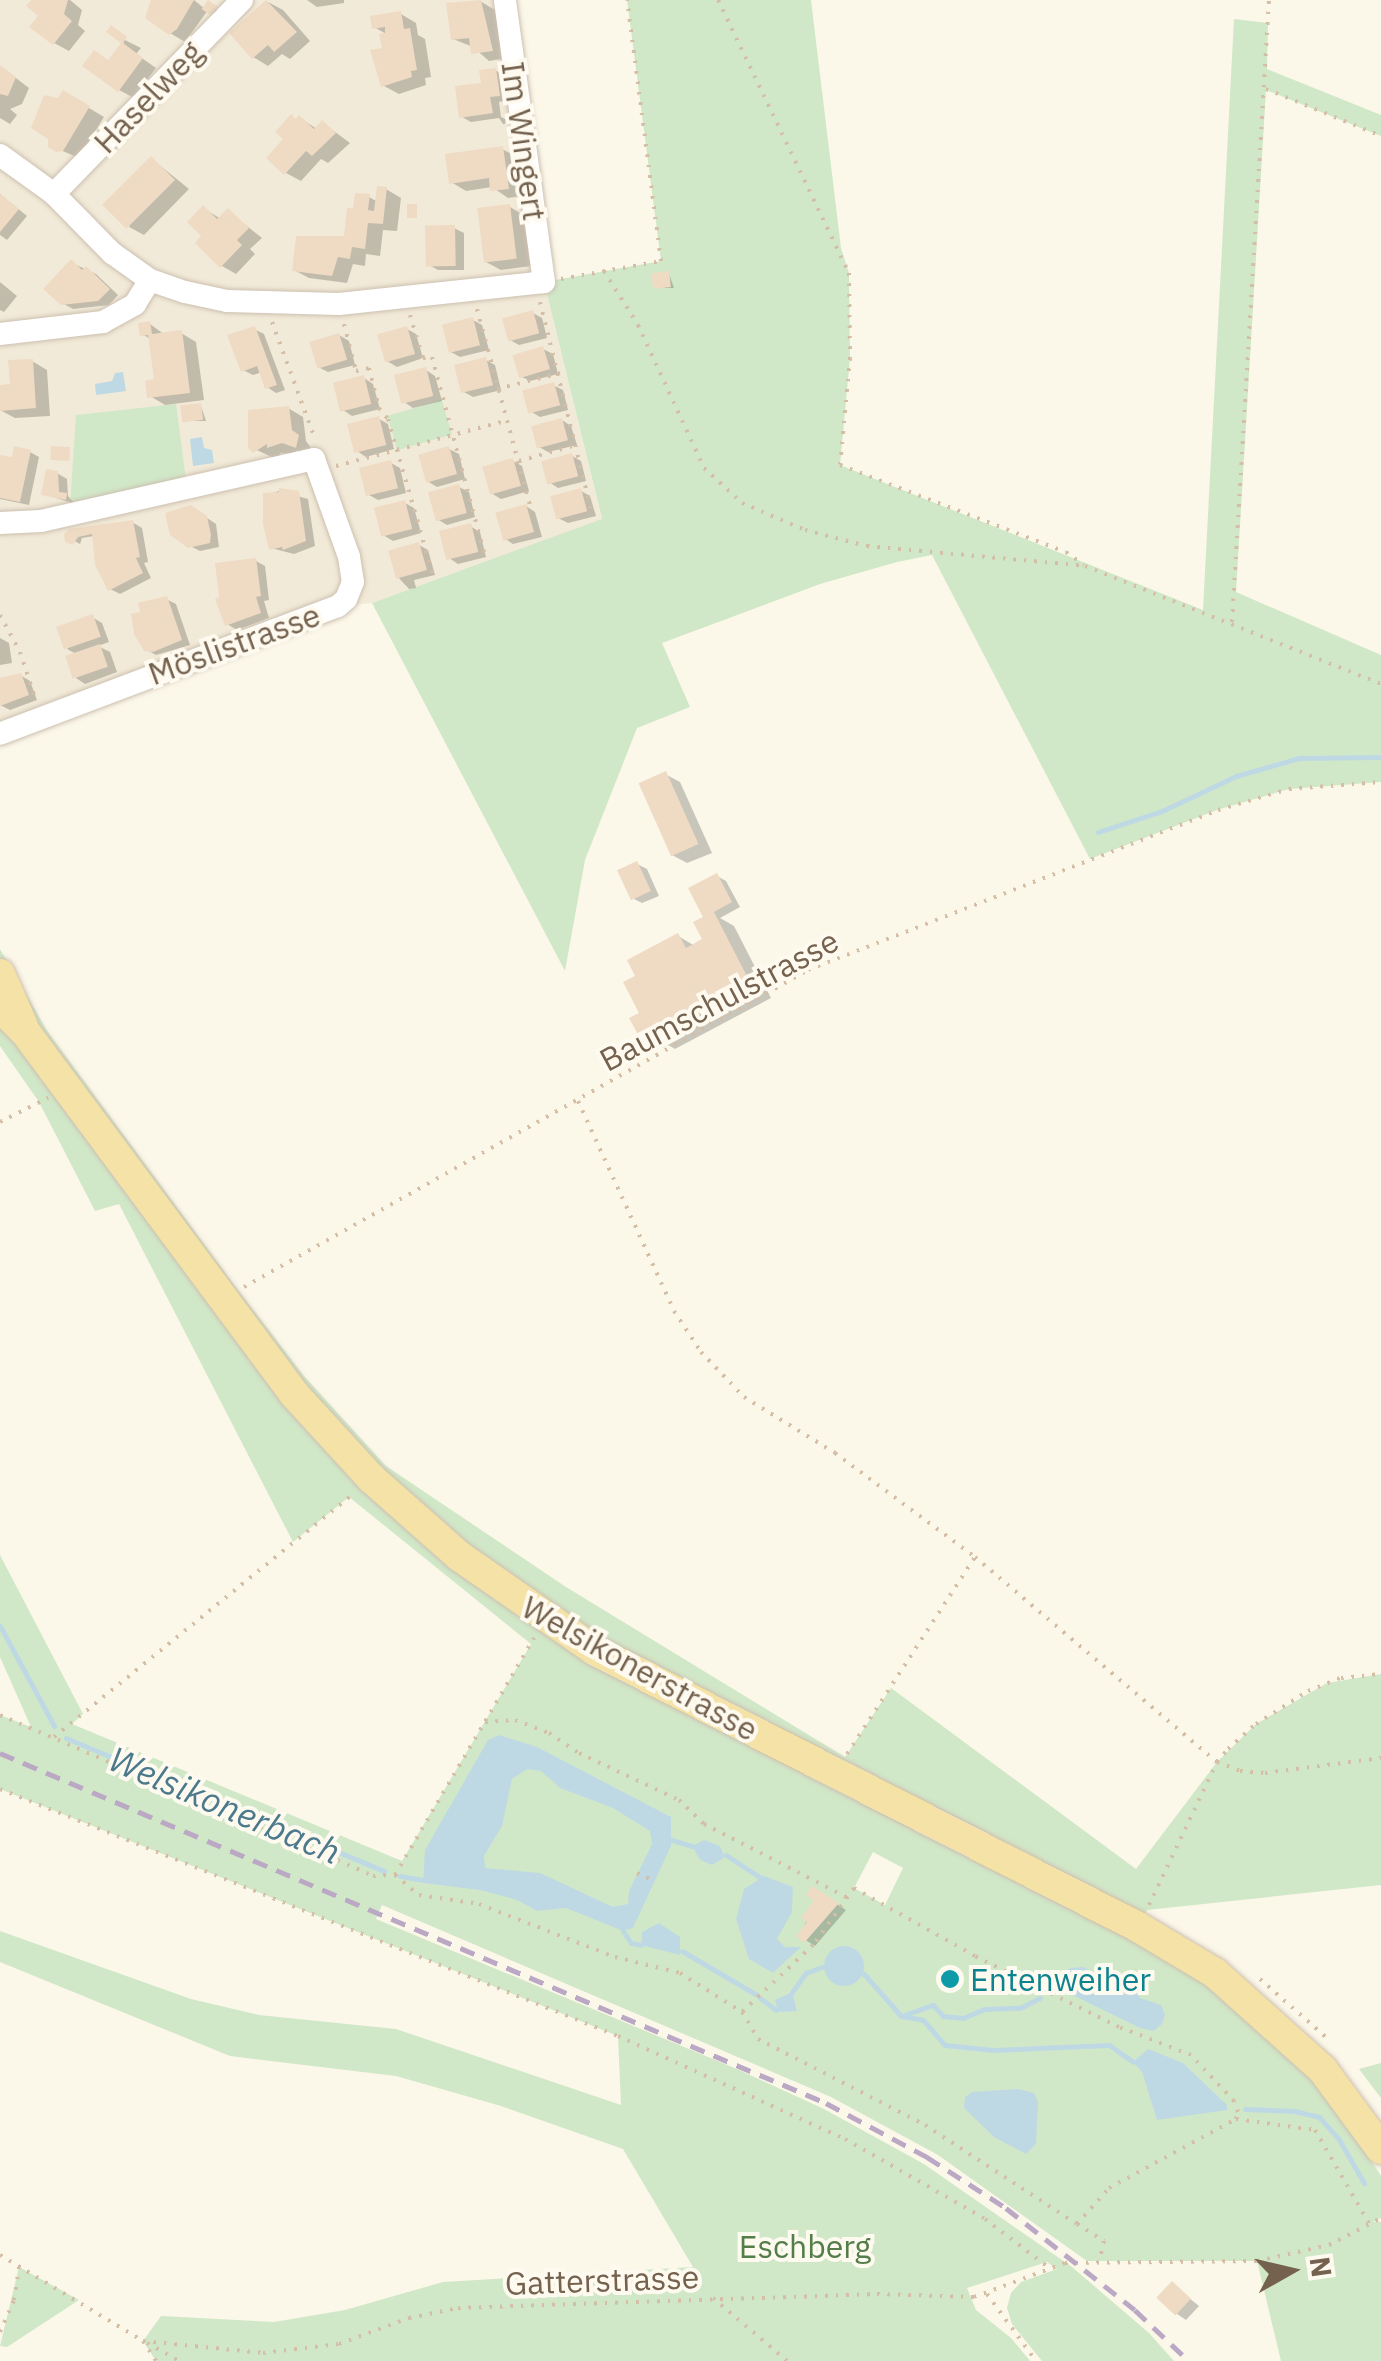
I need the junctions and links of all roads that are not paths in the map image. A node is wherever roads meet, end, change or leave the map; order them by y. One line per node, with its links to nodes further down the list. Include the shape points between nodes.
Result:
1 (242, 0): 4 (street, Haselweg)
2 (504, 0): 5 (street, Im Wingert, via 539,283 339,304 266,303)
3 (0, 155): 4 (street)
4 (54, 194): 5 (street, via 112,253)
5 (150, 280): 6 (street, via 135,304 102,322)
6 (0, 334)
7 (0, 523): 8 (street, Möslistrasse, via 41,521 318,465 353,571 346,600)
8 (0, 734)
9 (0, 974): 11 (main road, Welsikonerstrasse)
10 (0, 1007): 11 (main road, Welsikonerstrasse)
11 (26, 1033): 12 (main road, Welsikonerstrasse, via 294,1394 372,1479 459,1556 545,1618 663,1687 1214,1973 1291,2037 1349,2101)
12 (1381, 2149)

